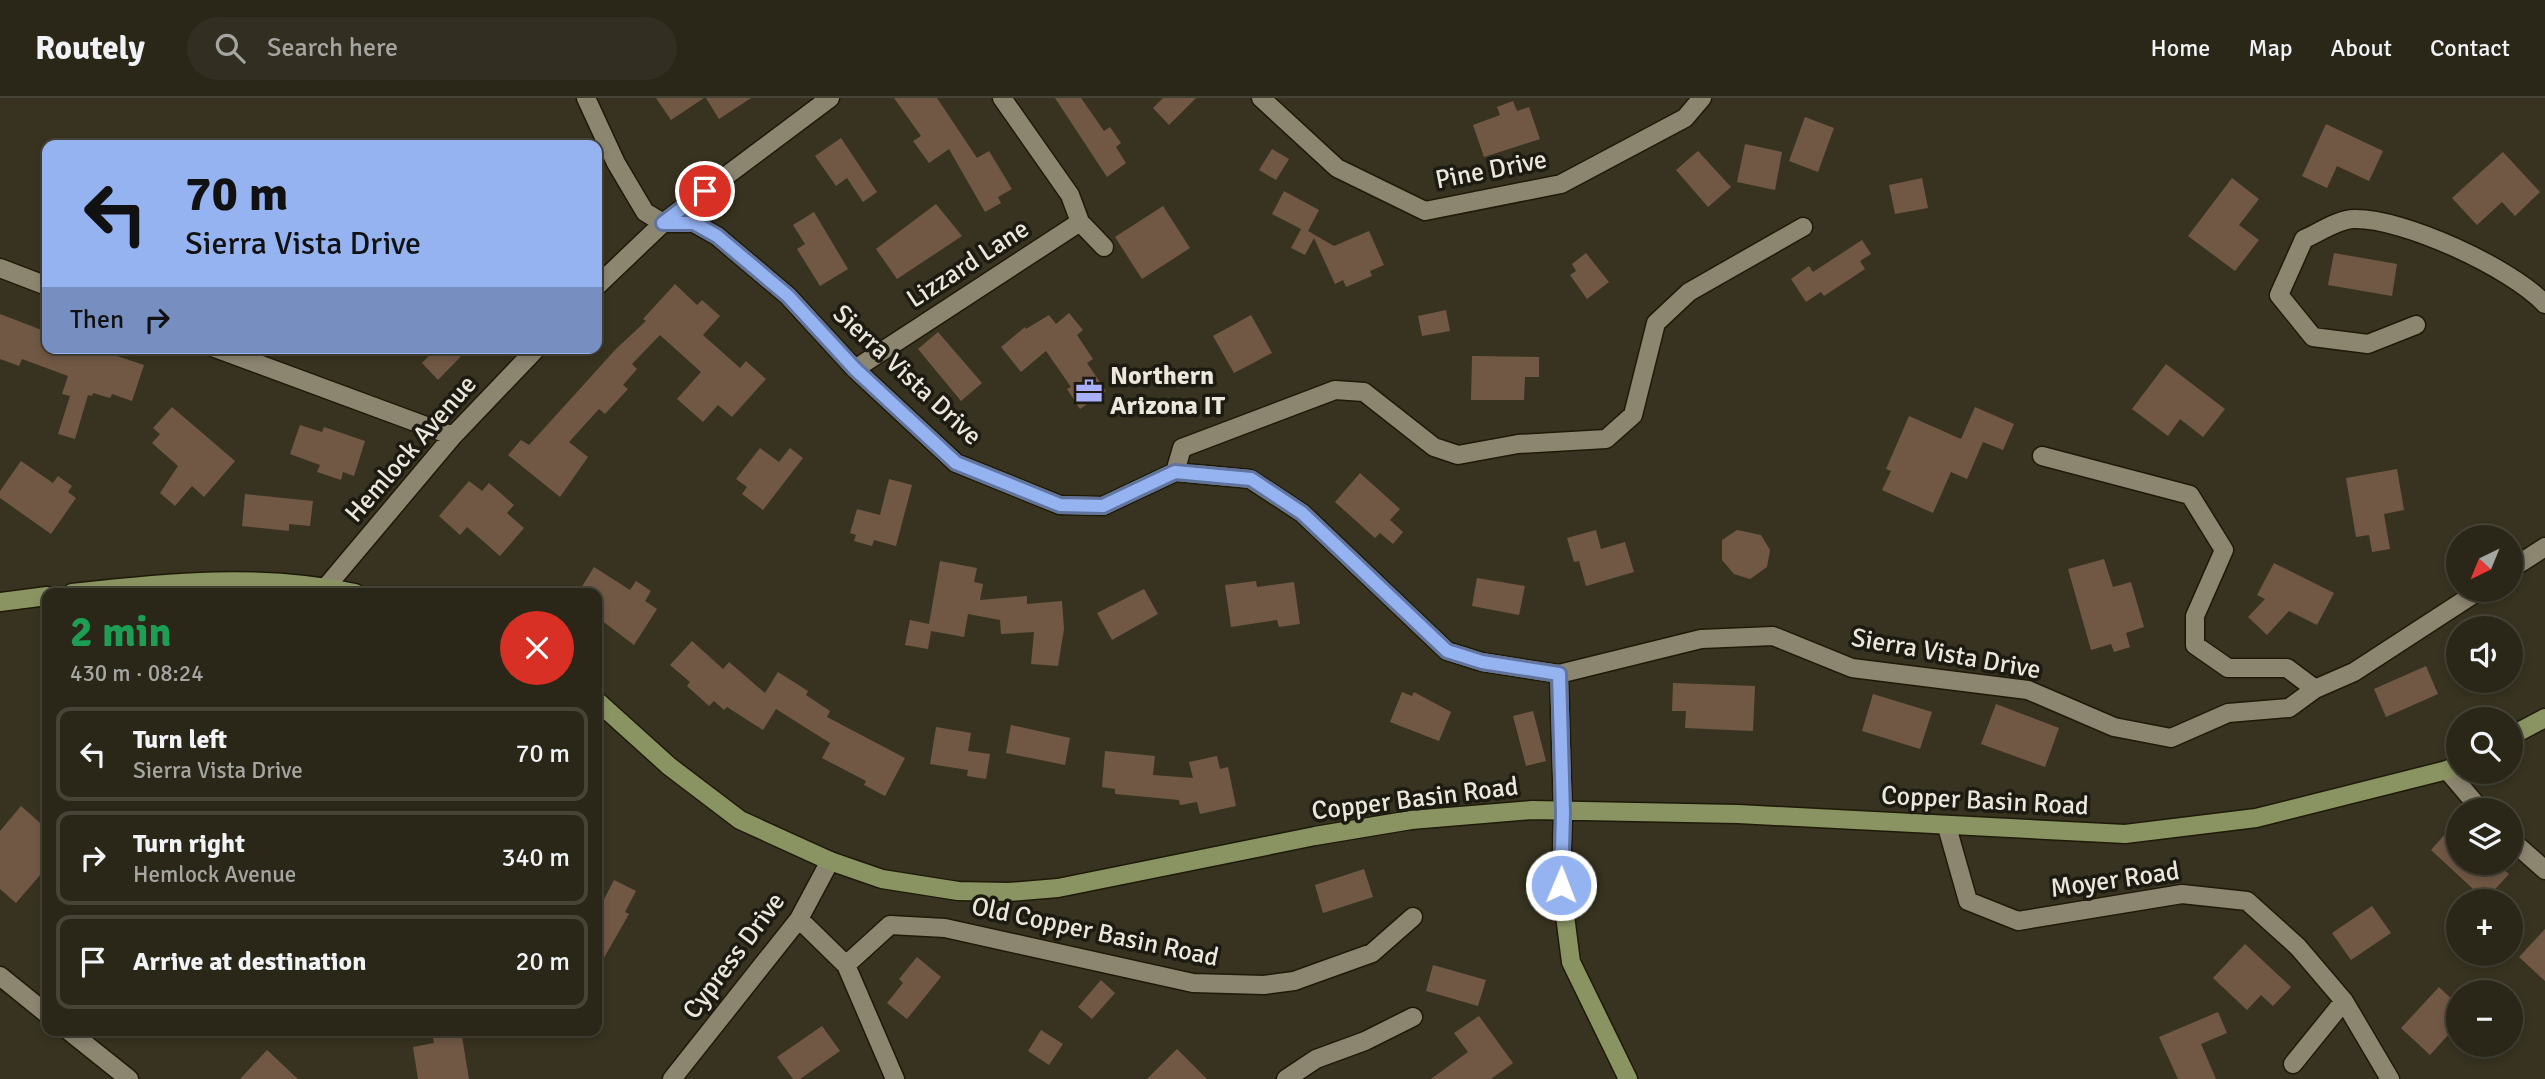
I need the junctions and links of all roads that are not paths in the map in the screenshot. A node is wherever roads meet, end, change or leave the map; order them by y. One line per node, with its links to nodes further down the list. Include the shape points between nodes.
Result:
1 (586, 98): 7 (street, via 645,212)
2 (830, 98): 7 (street)
3 (1002, 98): 6 (street, via 1070,195)
4 (1261, 98): 5 (street, Pine Drive, via 1337,168 1425,211 1561,184 1685,118)
5 (1702, 98)
6 (1080, 222): 9 (street); 17 (street, Lizzard Lane)
7 (663, 223): 11 (street); 17 (street, Sierra Vista Drive, via 694,223 717,236 788,296)
8 (1803, 227): 20 (street, via 1689,292 1656,323 1633,415 1606,439 1518,444 1458,455 1434,447 1364,392 1335,390 1182,448)
9 (1104, 247)
10 (0, 268): 12 (street)
11 (602, 281)
12 (42, 284)
13 (2545, 304): 14 (street, via 2532,290 2461,250 2391,225 2352,218 2304,239 2278,295 2313,337 2368,345)
14 (2416, 325)
15 (231, 354): 18 (street)
16 (531, 354): 18 (street, Hemlock Avenue)
17 (855, 369): 20 (street, Sierra Vista Drive, via 956,463 1060,505 1103,506)
18 (453, 436): 23 (street, Hemlock Avenue)
19 (2042, 456): 30 (street, via 2190,495 2224,550 2195,616 2195,645 2228,668 2287,668)
20 (1175, 472): 29 (street, Sierra Vista Drive, via 1251,479 1302,513 1447,651 1482,662)
21 (2545, 547): 22 (street)
22 (2524, 561)
23 (326, 587): 24 (street, via 246,580); 25 (street)
24 (112, 588)
25 (331, 588)
26 (42, 597): 27 (street)
27 (0, 602)
28 (2462, 602): 30 (street, Sierra Vista Drive, via 2354,672)
29 (1559, 674): 30 (street, Sierra Vista Drive, via 1700,639 1773,636 1852,668 2028,690 2114,727 2171,738 2228,713 2289,708); 35 (street)
30 (2315, 689)
31 (602, 705): 38 (street, Copper Basin Road, via 740,820)
32 (2545, 718): 33 (street)
33 (2523, 730)
34 (2446, 769): 36 (street, Copper Basin Road, via 2256,818 2124,834)
35 (1563, 813): 36 (street, Copper Basin Road, via 1738,814); 38 (street, Copper Basin Road, via 1532,810 1411,820 1034,891 926,887 881,879); 53 (street, via 1561,885 1571,962)
36 (1947, 827): 44 (street, Moyer Road, via 1968,901 2018,922 2182,894 2247,901 2298,947)
37 (2523, 851): 39 (street)
38 (830, 861): 41 (street, Cypress Drive)
39 (2545, 870)
40 (1413, 917): 42 (street, Old Copper Basin Road, via 1372,953 1294,981 1264,985 1193,983 945,928 890,925)
41 (799, 919): 42 (street); 50 (street, Cypress Drive)
42 (846, 965): 51 (street)
43 (0, 976): 45 (street)
44 (2344, 1001): 48 (street); 54 (street, Moyer Road)
45 (42, 1010)
46 (1413, 1017): 52 (street, via 1316,1059)
47 (75, 1036): 49 (street)
48 (2293, 1064)
49 (129, 1079)
50 (672, 1079)
51 (895, 1079)
52 (1286, 1079)
53 (1628, 1079)
54 (2390, 1079)

